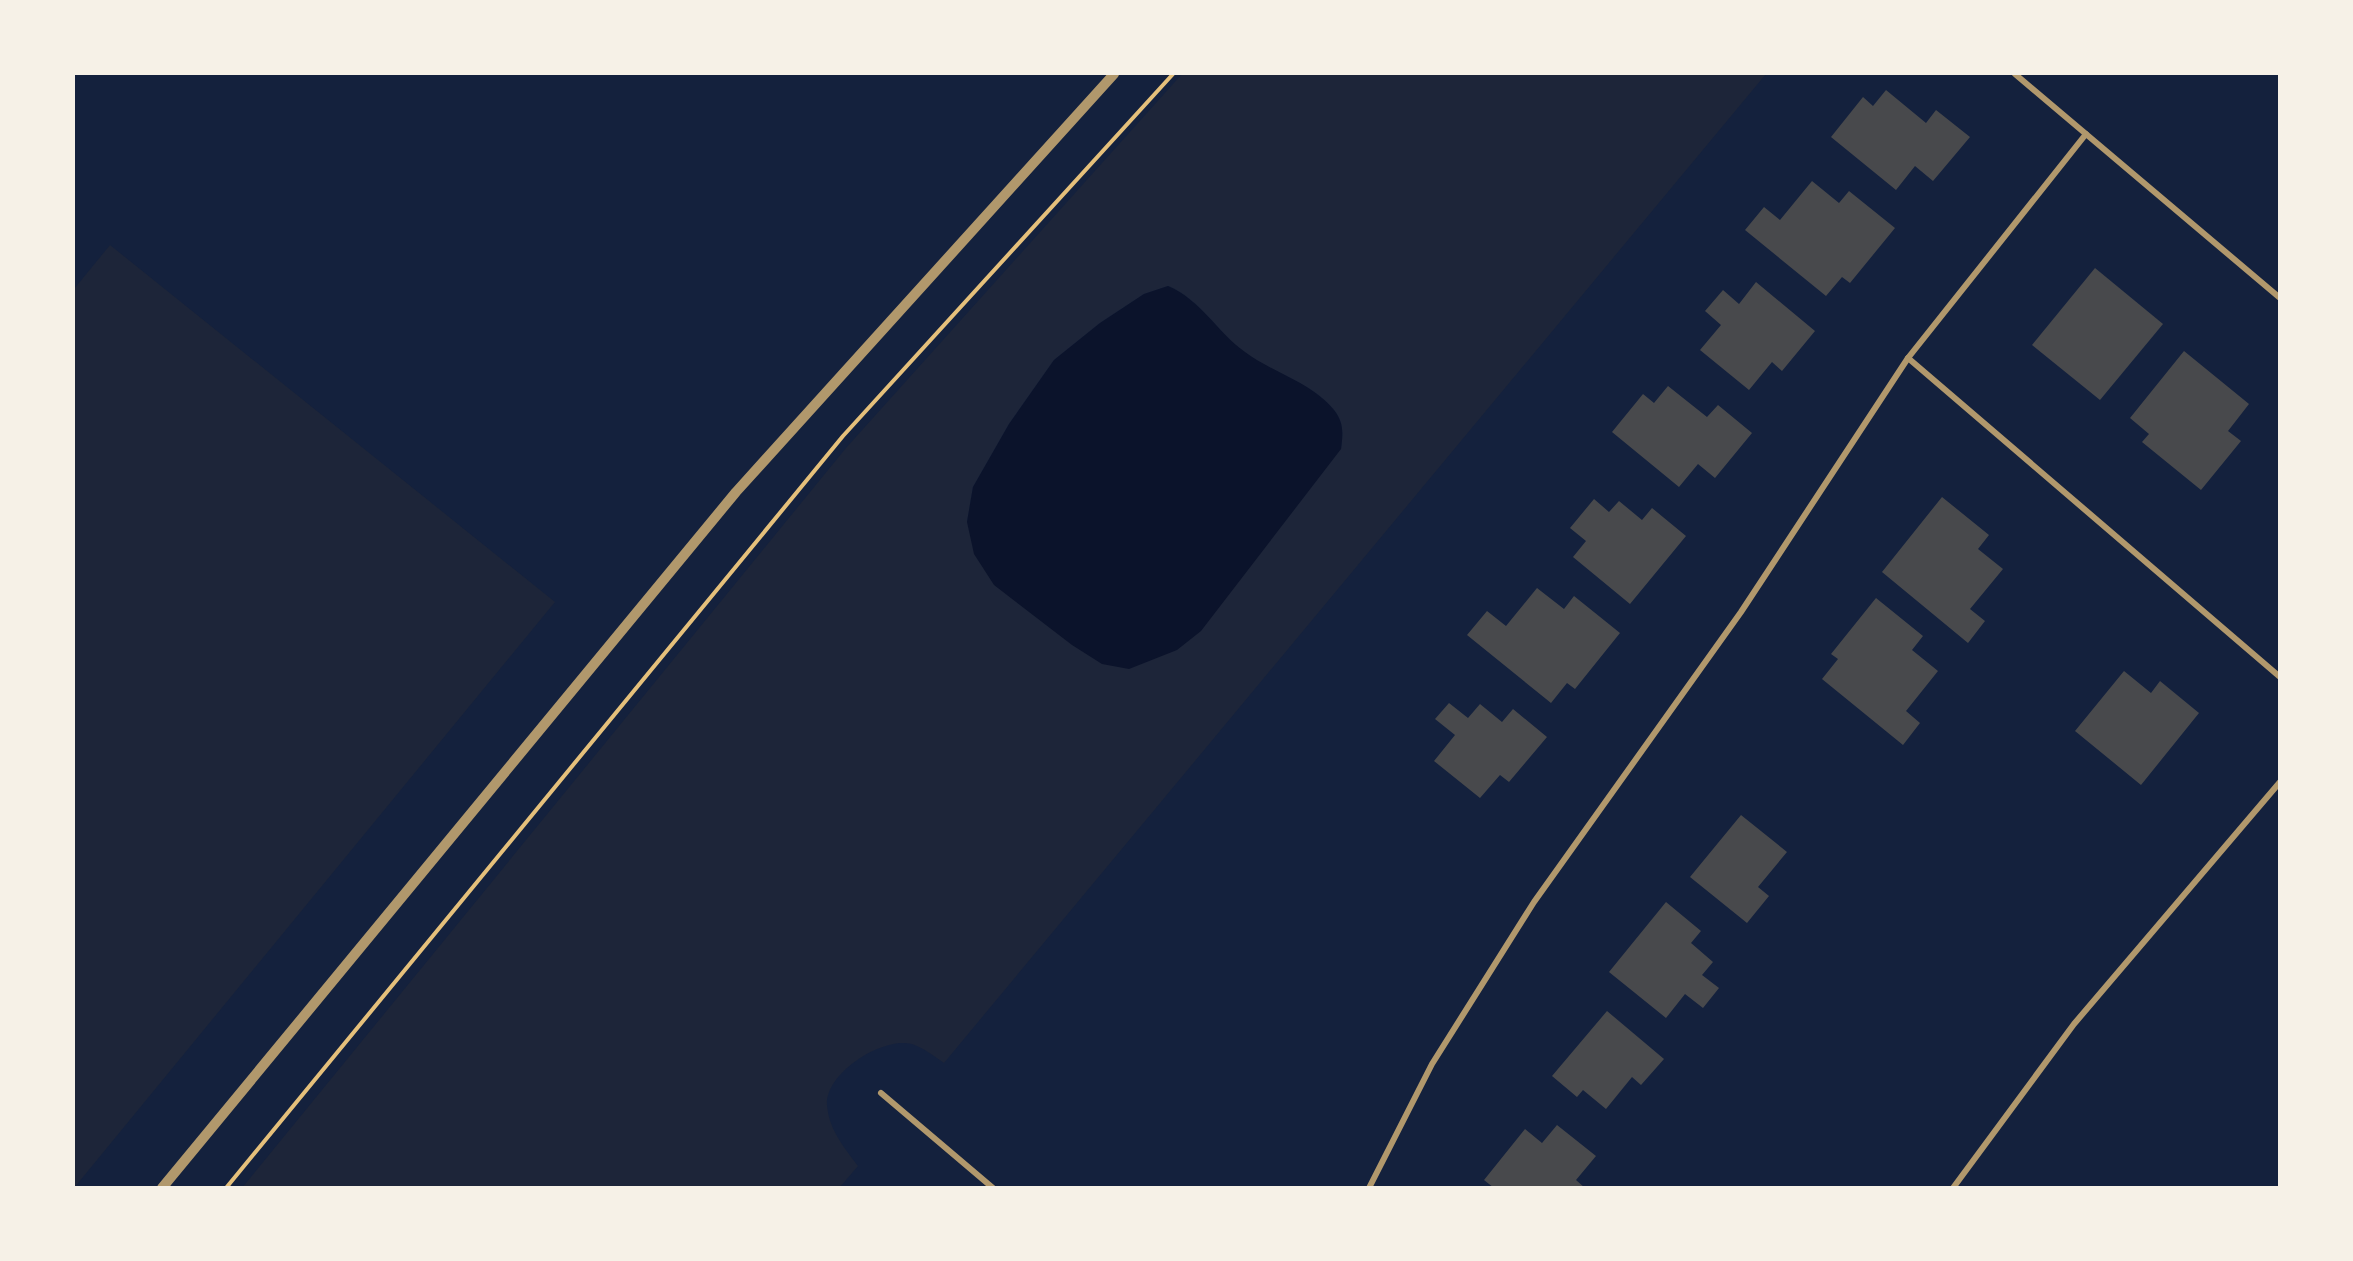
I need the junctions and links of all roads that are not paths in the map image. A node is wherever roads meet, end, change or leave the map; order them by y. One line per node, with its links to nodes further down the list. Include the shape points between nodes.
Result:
1 (1114, 74): 9 (street, via 736,492)
2 (2014, 74): 3 (street)
3 (2086, 134): 4 (street); 5 (street)
4 (2280, 298)
5 (1908, 358): 6 (street); 11 (street, via 1741,612 1534,902 1432,1064)
6 (2280, 677)
7 (2280, 782): 12 (street, via 2074,1024)
8 (881, 1093): 10 (street)
9 (162, 1188)
10 (993, 1188)
11 (1369, 1188)
12 (1953, 1188)

